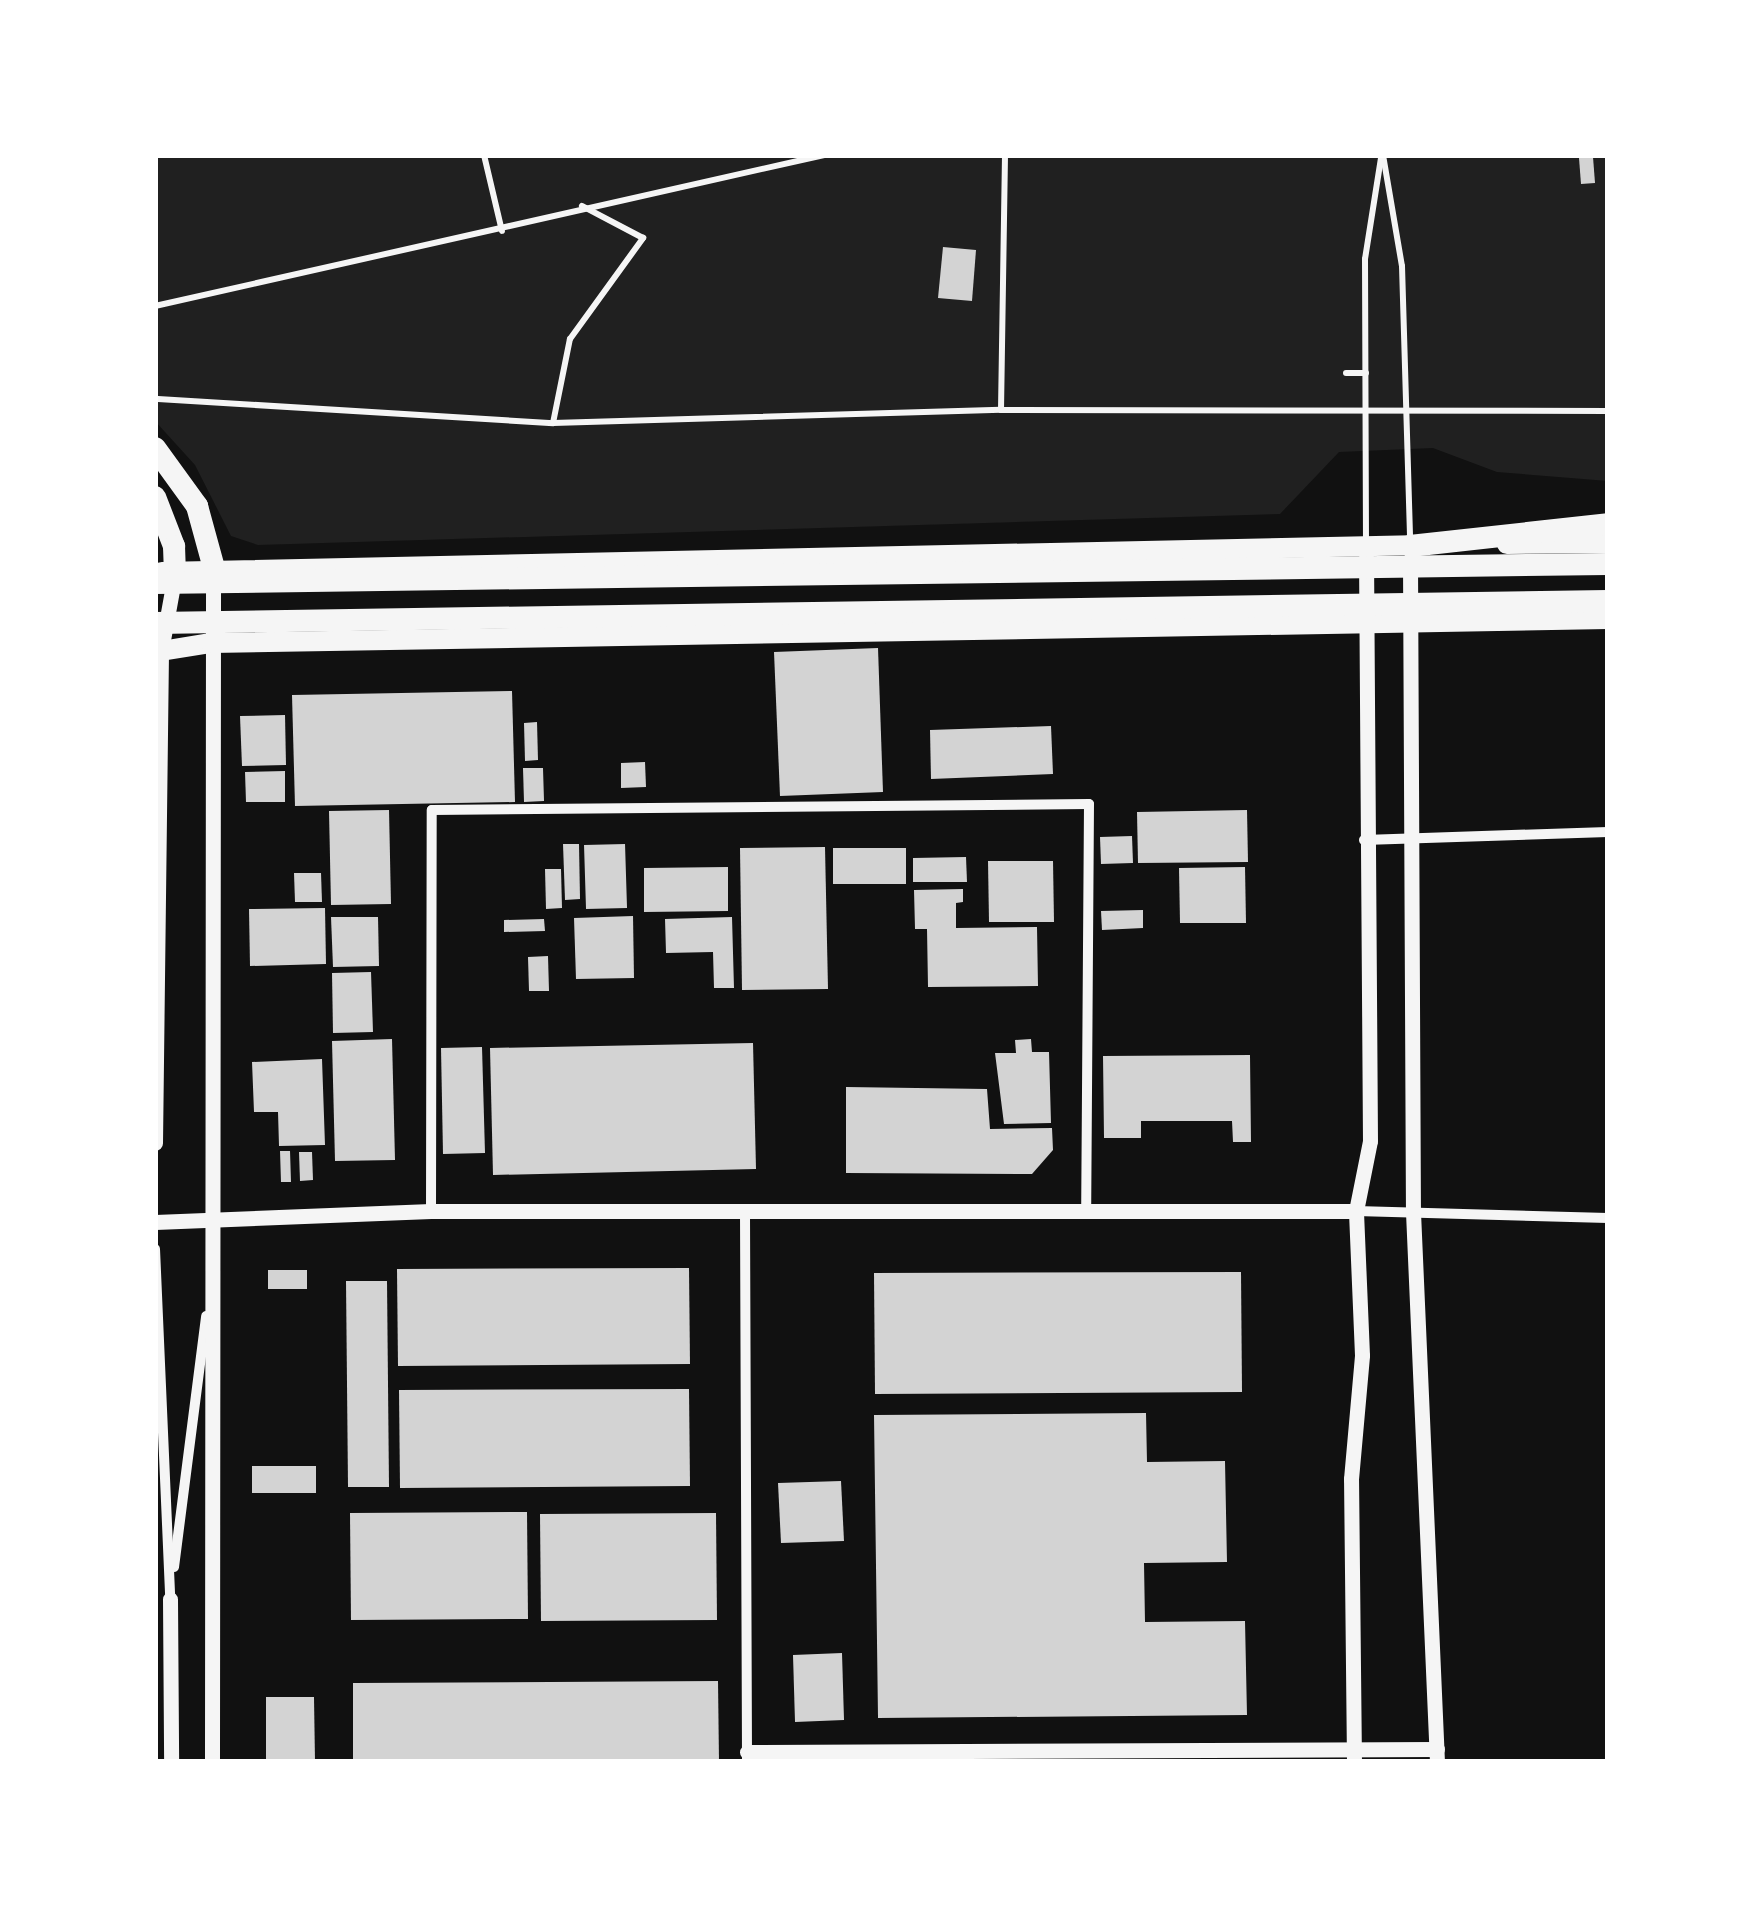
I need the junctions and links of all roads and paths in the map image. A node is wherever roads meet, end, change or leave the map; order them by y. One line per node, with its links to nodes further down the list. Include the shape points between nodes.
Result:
1 (484, 155): 6 (lane)
2 (824, 155): 5 (lane)
3 (1006, 155): 13 (lane)
4 (1382, 155): 8 (lane, via 1366,260); 12 (lane, via 1402,266)
5 (581, 205): 6 (lane); 15 (lane, via 643,238 570,339)
6 (502, 231): 7 (lane)
7 (155, 306)
8 (1366, 373): 9 (lane); 11 (lane)
9 (1346, 374)
10 (158, 399): 15 (lane)
11 (1366, 408): 12 (lane); 13 (lane); 19 (lane)
12 (1402, 409): 14 (lane); 20 (lane)
13 (1001, 410): 15 (lane)
14 (1608, 412)
15 (553, 423)
16 (155, 448): 22 (highway, via 197,506)
17 (155, 498): 23 (highway, via 174,546)
18 (1607, 530): 20 (highway)
19 (1366, 546): 20 (main road); 22 (main road); 29 (street)
20 (1410, 546): 28 (street)
21 (1608, 564): 24 (highway)
22 (214, 568): 23 (main road); 30 (street)
23 (165, 571): 31 (street)
24 (155, 583)
25 (1608, 601): 27 (highway)
26 (1608, 619): 28 (main road)
27 (155, 622)
28 (1410, 622): 29 (main road); 33 (street)
29 (1365, 623): 30 (main road); 34 (street)
30 (211, 643): 31 (main road); 44 (street)
31 (158, 651): 35 (street)
32 (1608, 832): 33 (street)
33 (1410, 838): 34 (street); 42 (street)
34 (1364, 840): 40 (street, via 1370,1141)
35 (156, 841): 36 (street)
36 (156, 1039): 37 (street)
37 (155, 1143)
38 (1086, 1208): 39 (street, via 1089,804 432,810); 40 (street); 41 (street)
39 (430, 1211): 41 (street); 44 (street)
40 (1356, 1211): 42 (street); 49 (street, via 1362,1355 1351,1478)
41 (745, 1212): 51 (street)
42 (1414, 1212): 43 (street); 50 (street)
43 (1608, 1218)
44 (210, 1220): 45 (street); 47 (street)
45 (155, 1222)
46 (155, 1249): 48 (street)
47 (210, 1285): 48 (street); 53 (street)
48 (170, 1598): 52 (street)
49 (1354, 1756): 50 (street); 51 (street)
50 (1437, 1756)
51 (747, 1757)
52 (172, 1762)
53 (212, 1762)

